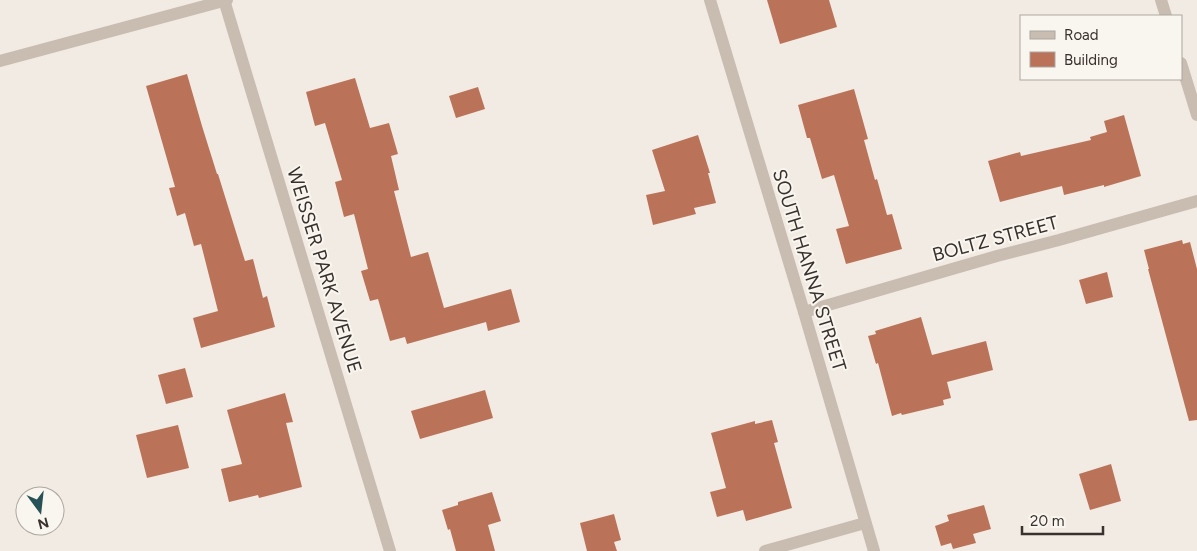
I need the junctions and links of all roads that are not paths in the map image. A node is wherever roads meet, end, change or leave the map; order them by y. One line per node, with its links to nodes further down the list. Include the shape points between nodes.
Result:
1 (225, 0): 5 (street); 11 (street, WEISSER PARK AVENUE)
2 (710, 0): 9 (street, SOUTH HANNA STREET)
3 (1161, 0): 4 (street)
4 (1166, 15)
5 (0, 61)
6 (1182, 66): 7 (street)
7 (1197, 115)
8 (1197, 201): 9 (street, BOLTZ STREET)
9 (804, 312): 10 (street, SOUTH HANNA STREET)
10 (865, 522): 12 (street); 13 (street, SOUTH HANNA STREET)
11 (390, 551)
12 (765, 551)
13 (874, 551)

